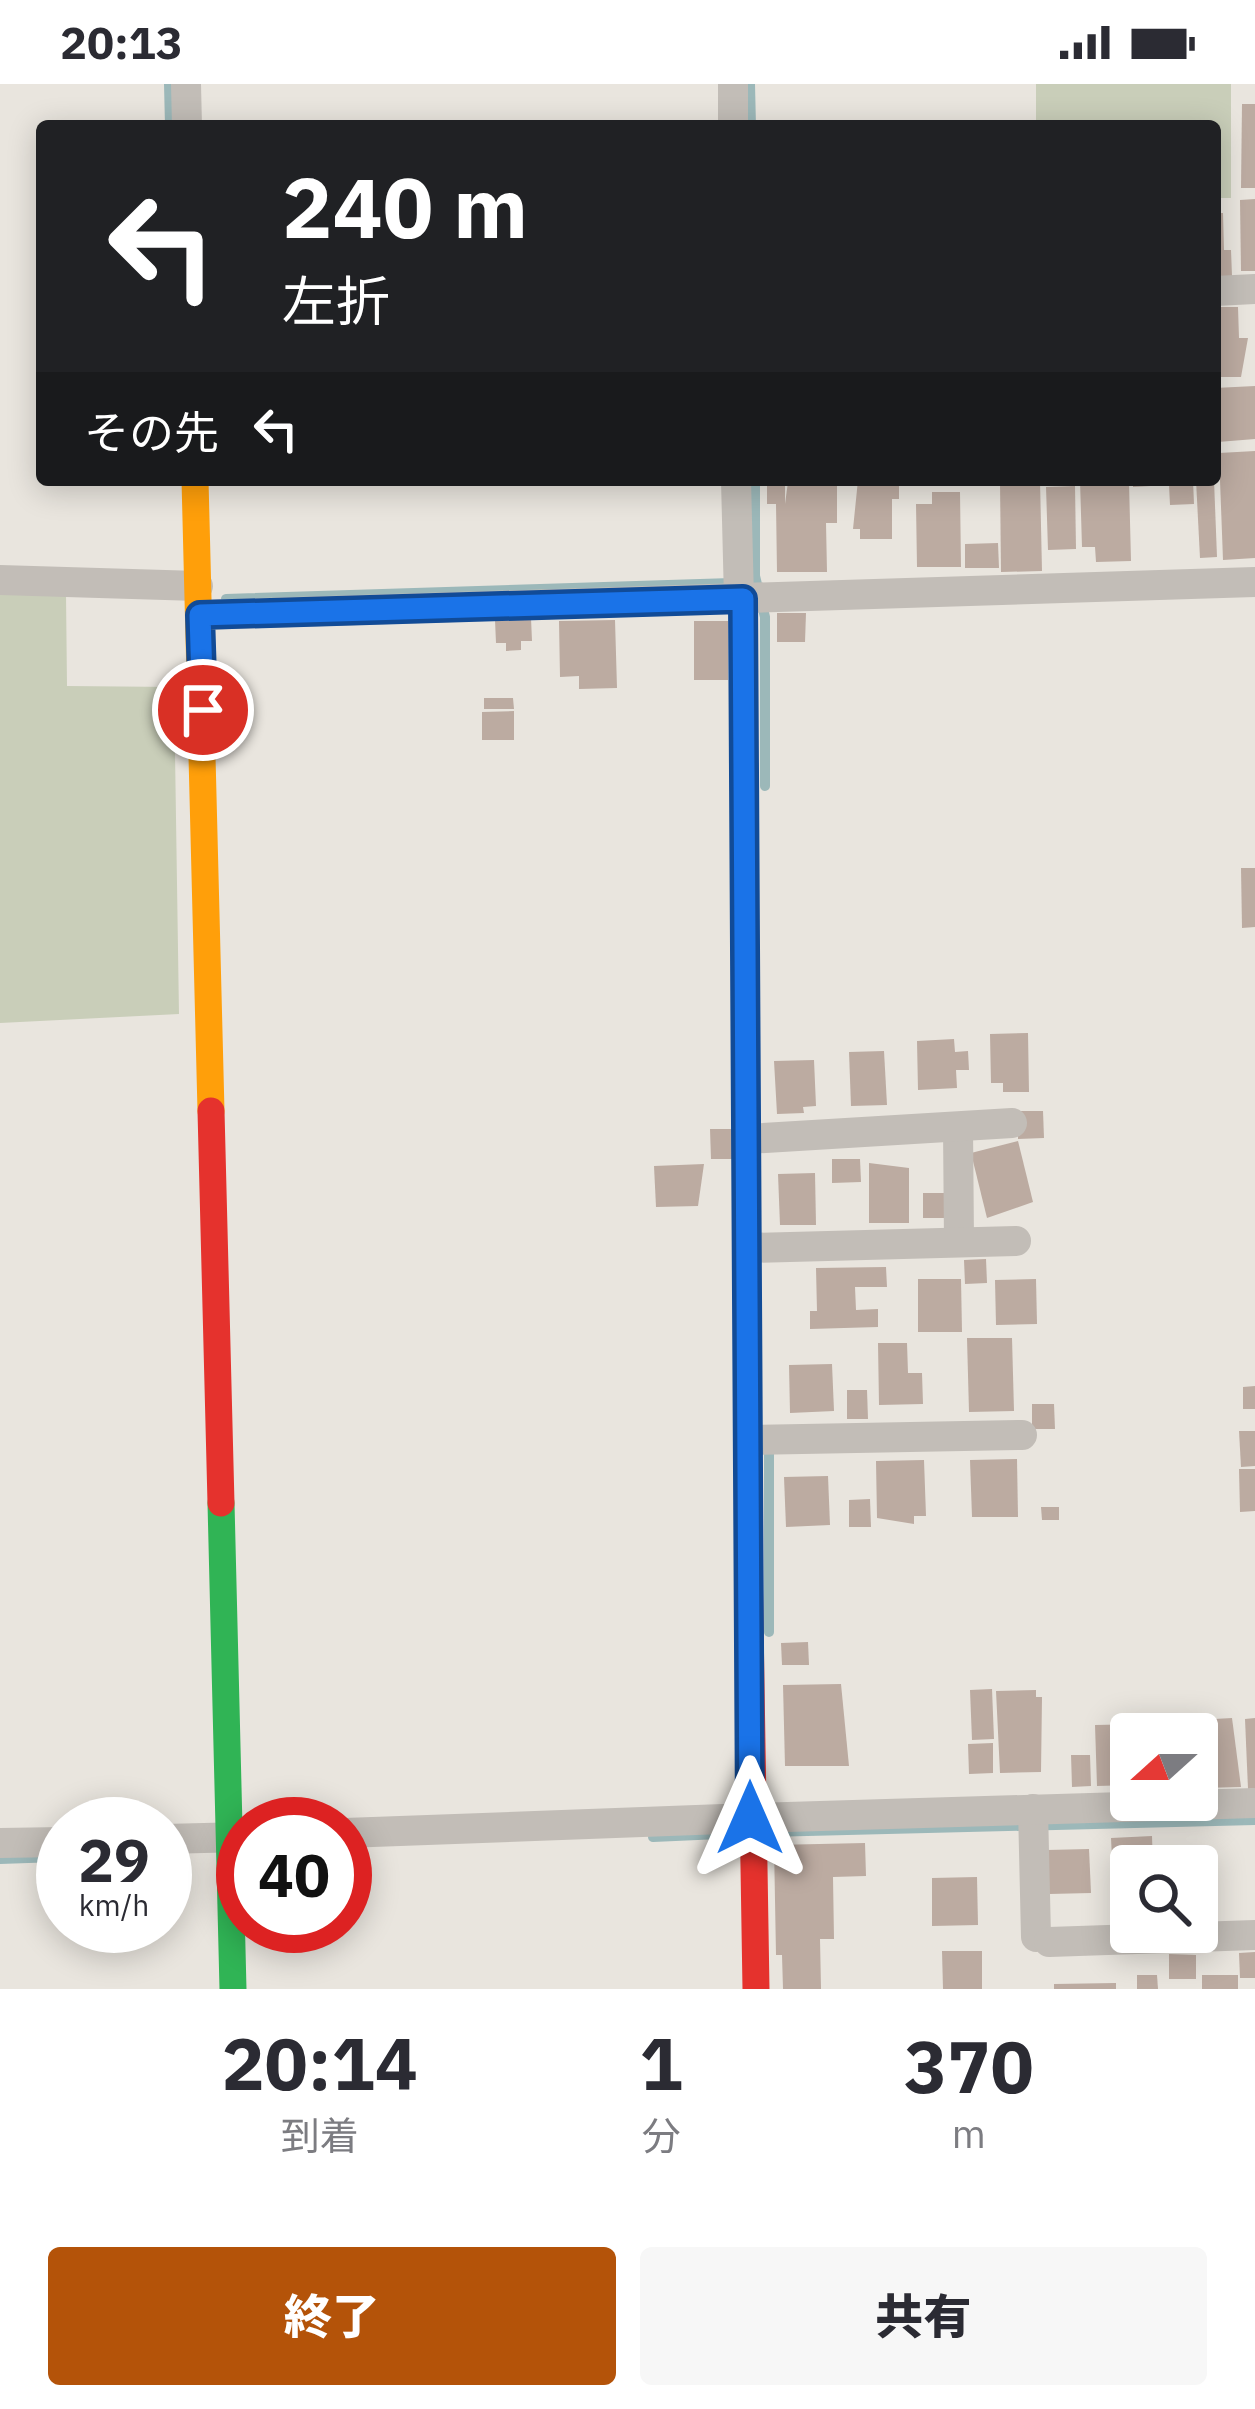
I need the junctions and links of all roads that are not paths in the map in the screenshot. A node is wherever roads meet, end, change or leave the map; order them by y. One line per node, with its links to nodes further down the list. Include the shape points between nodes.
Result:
1 (187, 84): 3 (street)
2 (733, 84): 4 (street)
3 (188, 120)
4 (733, 120)
5 (1255, 289): 6 (street)
6 (1221, 291)
7 (195, 486): 12 (street)
8 (737, 486): 11 (street)
9 (0, 580): 12 (street)
10 (1255, 582): 11 (street)
11 (748, 593): 12 (street); 15 (street)
12 (190, 596): 21 (street)
13 (1012, 1123): 14 (street)
14 (958, 1126): 15 (street); 17 (street)
15 (759, 1138): 18 (street)
16 (1016, 1241): 17 (street)
17 (958, 1243): 18 (street)
18 (760, 1248): 20 (street)
19 (1022, 1435): 20 (street)
20 (763, 1439): 24 (street)
21 (234, 1797)
22 (1255, 1803): 23 (street)
23 (1033, 1822): 24 (street); 28 (street, via 1042,1940)
24 (756, 1824): 25 (street); 31 (street)
25 (372, 1833)
26 (36, 1842): 27 (street)
27 (0, 1843)
28 (1255, 1935)
29 (234, 1953): 30 (street)
30 (233, 1989)
31 (756, 1989)

